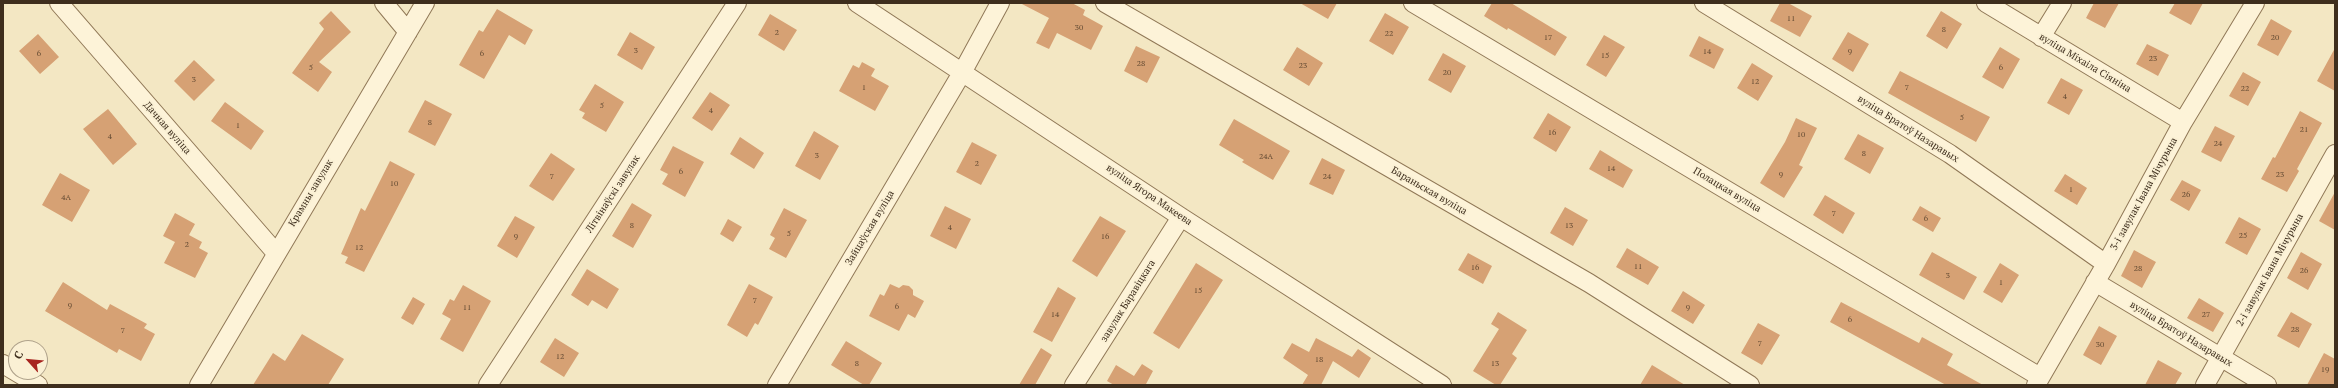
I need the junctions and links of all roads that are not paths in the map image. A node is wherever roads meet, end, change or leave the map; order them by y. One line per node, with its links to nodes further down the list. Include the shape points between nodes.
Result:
1 (59, 3): 19 (street, Дачная вуліца)
2 (384, 3): 13 (street)
3 (425, 3): 13 (street, Крамны завулак)
4 (737, 3): 27 (street, Літвінаўскі завулак)
5 (857, 3): 15 (street, вуліца Ягора Макеева)
6 (1000, 3): 15 (street)
7 (1105, 3): 31 (street, Бараньская вуліца, via 1589,283)
8 (1413, 3): 24 (street, Полацкая вуліца)
9 (1704, 3): 20 (street, вуліца Братоў Назаравых, via 1950,154)
10 (1986, 3): 14 (street, вуліца Міхаіла Сіяніна)
11 (2062, 3): 14 (street)
12 (2255, 3): 16 (street, 3-і завулак Івана Мічурына)
13 (408, 32): 19 (street, Крамны завулак)
14 (2041, 37): 16 (street, вуліца Міхаіла Сіяніна)
15 (963, 71): 18 (street, вуліца Ягора Макеева); 28 (street, Зайцаўская вуліца)
16 (2183, 122): 20 (street, 3-і завулак Івана Мічурына)
17 (2335, 154): 22 (street, 2-і завулак Івана Мічурына)
18 (1181, 217): 29 (street, завулак Баравіцкага); 30 (street, вуліца Ягора Макеева)
19 (276, 253): 26 (street, Крамны завулак)
20 (2106, 264): 21 (street, 3-і завулак Івана Мічурына)
21 (2095, 282): 22 (street, вуліца Братоў Назаравых); 24 (street, 3-і завулак Івана Мічурына)
22 (2220, 358): 32 (street, 2-і завулак Івана Мічурына); 33 (street, вуліца Братоў Назаравых)
23 (3, 364): 25 (street)
24 (2038, 381)
25 (38, 385)
26 (199, 385)
27 (488, 385)
28 (777, 385)
29 (1074, 385)
30 (1442, 385)
31 (1750, 385)
32 (2205, 385)
33 (2267, 385)

